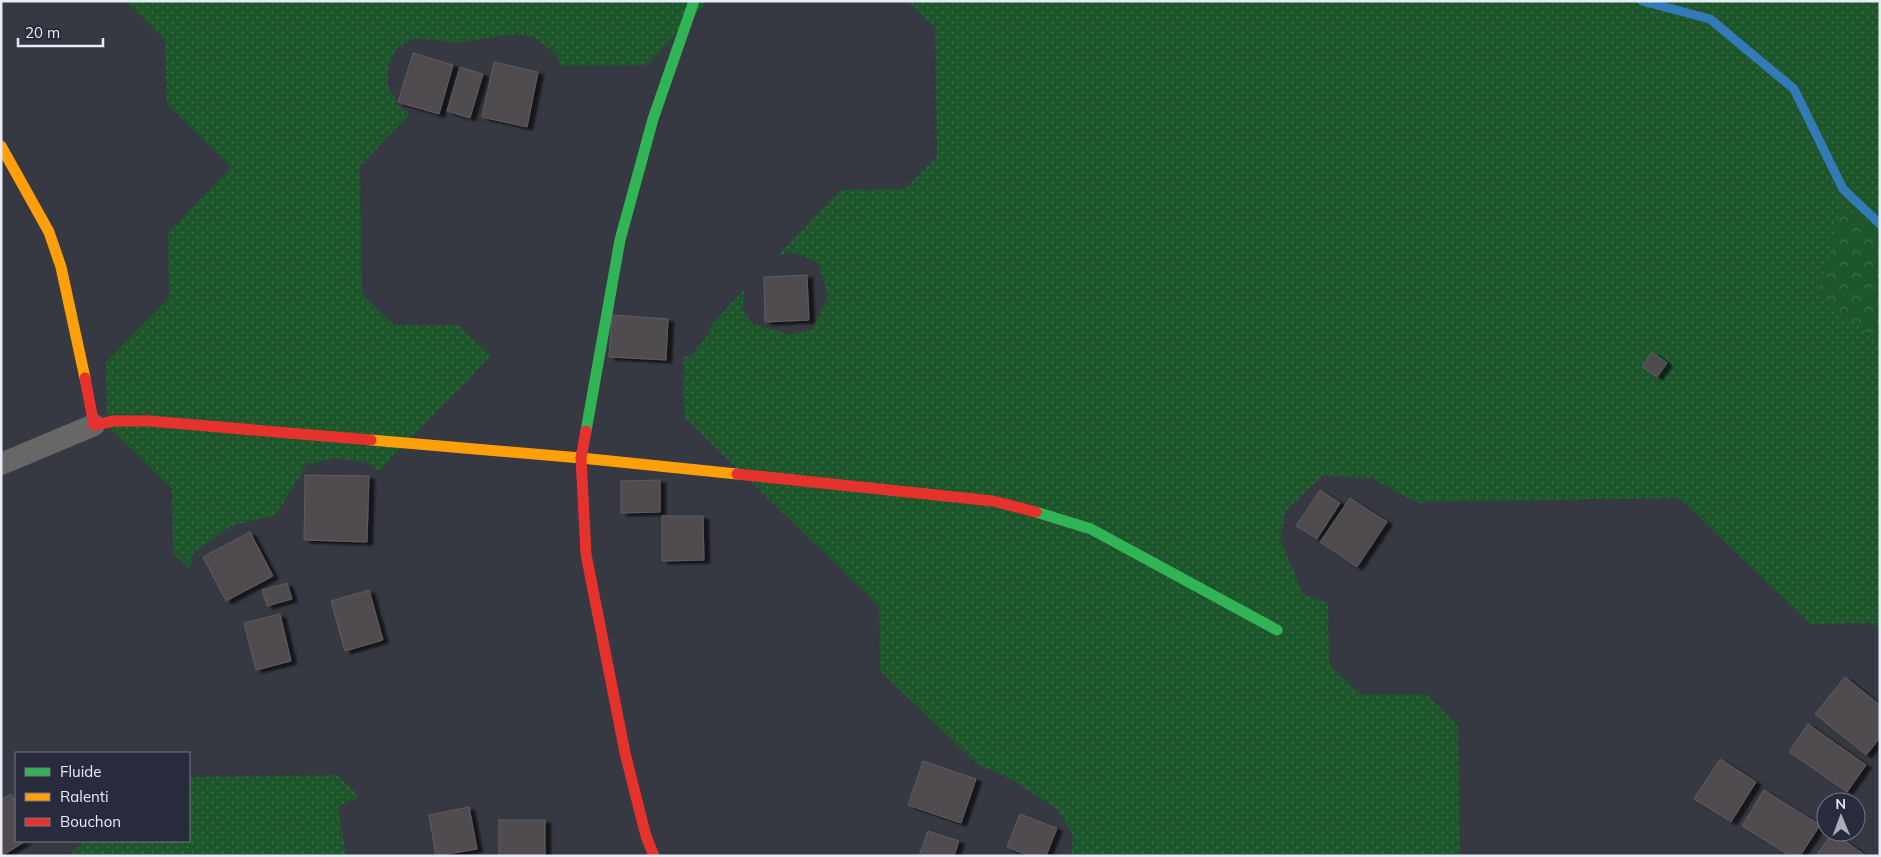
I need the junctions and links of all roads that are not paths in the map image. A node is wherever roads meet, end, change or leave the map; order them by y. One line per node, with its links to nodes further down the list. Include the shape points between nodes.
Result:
1 (694, 1): 4 (street, via 653,119 620,240)
2 (1, 146): 3 (street, via 49,232 58,258)
3 (94, 425): 4 (street, via 114,421 150,421); 5 (street)
4 (581, 458): 6 (street, via 993,502 1044,514 1091,529); 7 (street, via 586,554 625,753)
5 (1, 464)
6 (1277, 630)
7 (654, 856)

